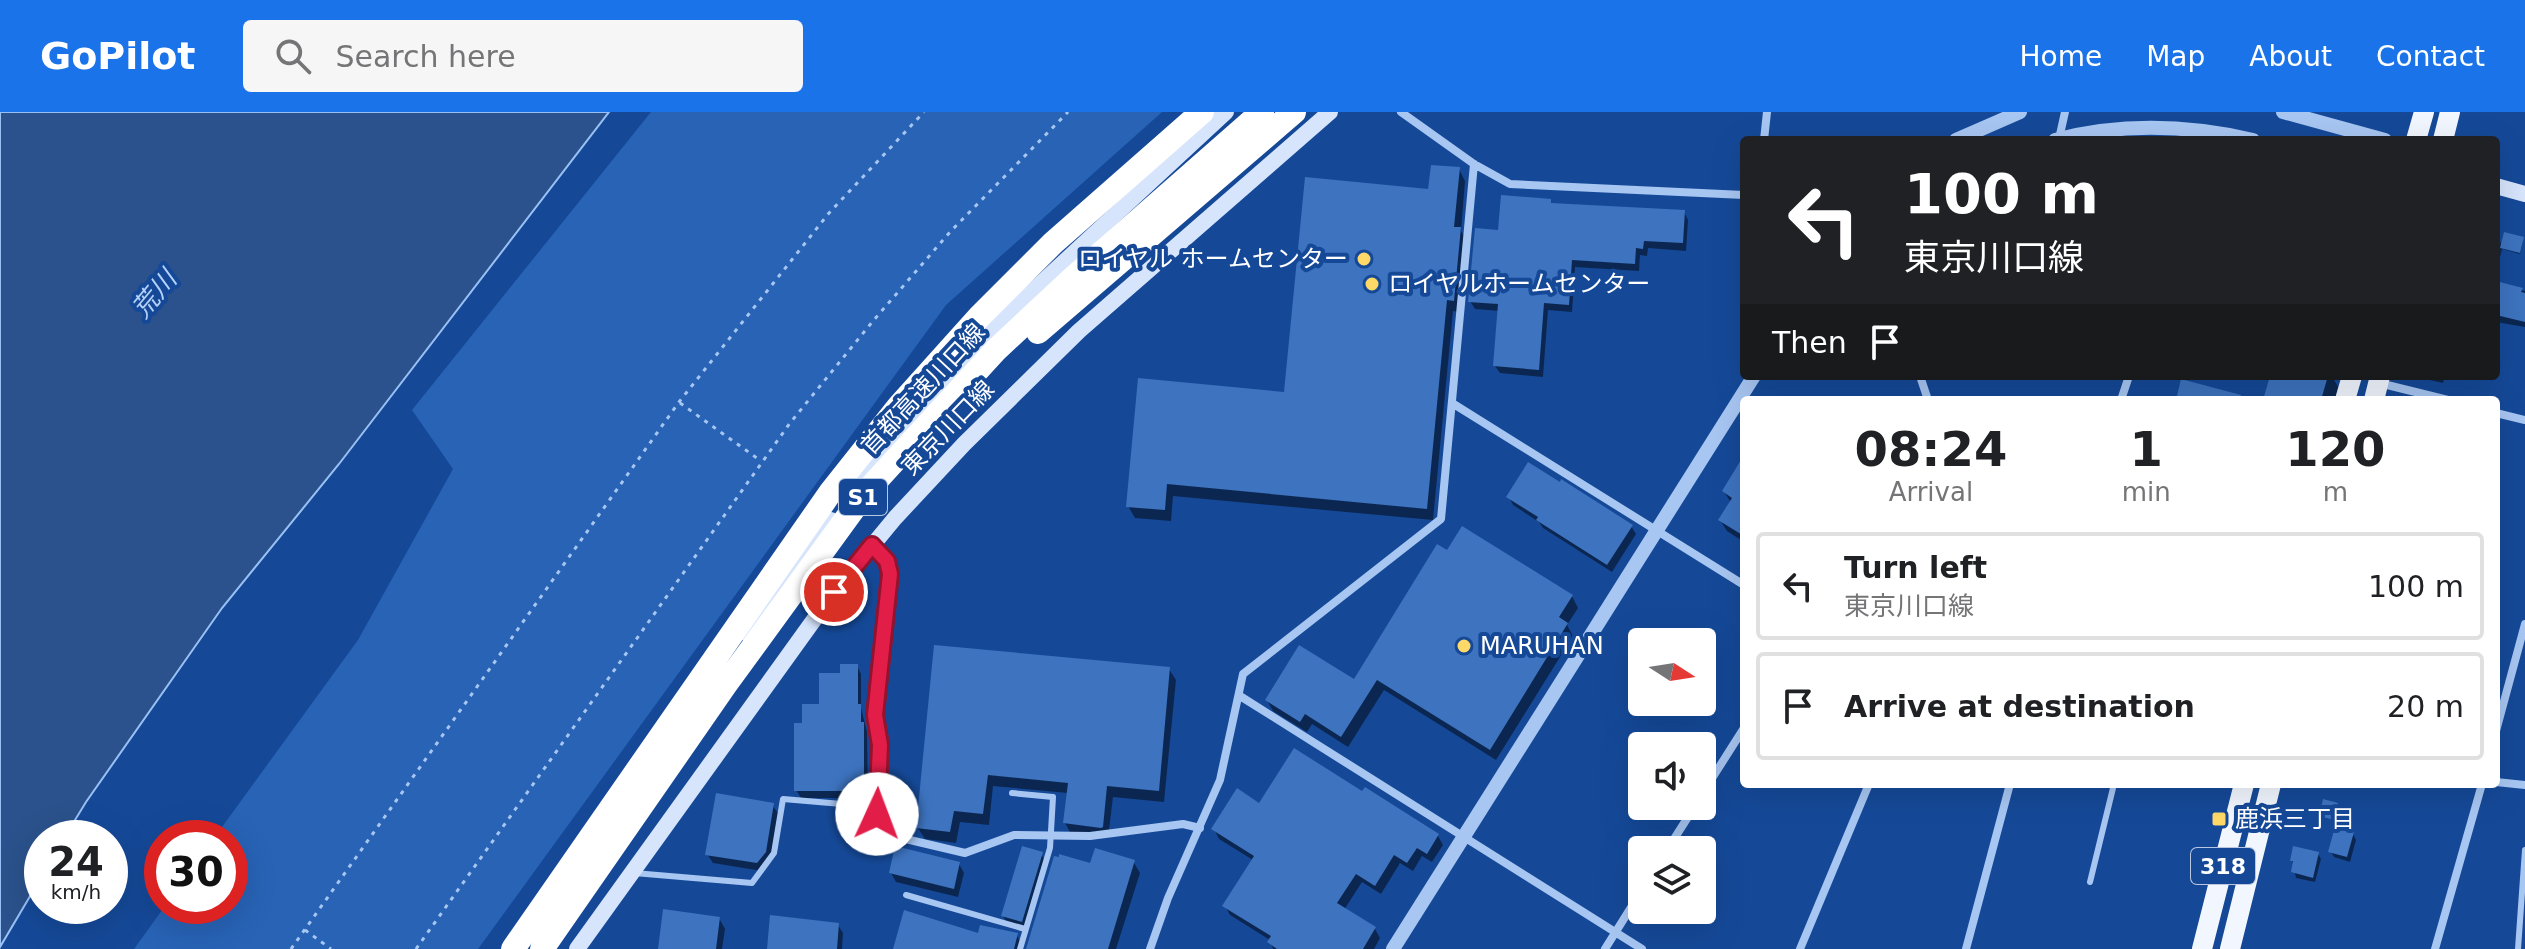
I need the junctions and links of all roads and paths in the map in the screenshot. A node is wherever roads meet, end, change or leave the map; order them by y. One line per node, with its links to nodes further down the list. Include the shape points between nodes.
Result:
1 (924, 112): 29 (path, via 829,213)
2 (1068, 112): 34 (path, via 899,290)
3 (1262, 112): 33 (highway, 首都高速川口線 / S1, via 1073,278)
4 (1294, 112): 33 (highway)
5 (1330, 112): 36 (main road, 東京川口線, via 1079,331 964,444)
6 (1401, 112): 22 (street)
7 (1767, 112): 14 (street)
8 (2020, 112): 15 (street)
9 (2065, 112): 16 (street)
10 (2283, 112): 19 (street)
11 (2424, 112): 20 (main road)
12 (2450, 112): 21 (main road)
13 (1217, 113): 67 (highway, 首都高速川口線 / S1, via 1053,243 899,406 830,493); 68 (main road, 東京川口線, via 984,336 875,461 739,643)
14 (1764, 136)
15 (1965, 136)
16 (2059, 136)
17 (2082, 136): 18 (street, via 2166,128)
18 (2231, 136)
19 (2370, 136)
20 (2417, 136)
21 (2444, 136)
22 (1474, 164): 25 (street, via 1510,184); 30 (street)
23 (2500, 187): 24 (main road)
24 (2525, 194)
25 (1740, 195)
26 (2378, 386): 27 (street)
27 (2428, 396)
28 (1740, 399): 35 (street)
29 (679, 402): 34 (path); 62 (path)
30 (1452, 403): 35 (street); 39 (street, via 1441,519 1243,674)
31 (2500, 414): 32 (street)
32 (2525, 420)
33 (921, 429): 69 (highway, 首都高速川口線 / S1, via 865,493)
34 (761, 461): 66 (path)
35 (1658, 531): 37 (street); 55 (street)
36 (872, 545): 52 (street, via 887,561 890,574 875,715 880,745); 57 (main road, 東京川口線)
37 (1740, 582)
38 (2525, 624): 40 (street)
39 (1240, 696): 53 (street, via 1220,780); 55 (street)
40 (2500, 716)
41 (1740, 734): 42 (street)
42 (1716, 772)
43 (2500, 782): 44 (street)
44 (2525, 785)
45 (1867, 788): 76 (street)
46 (2009, 788): 77 (street)
47 (2113, 788): 58 (lane)
48 (2243, 788): 78 (main road, 318)
49 (2270, 788): 79 (main road, 318)
50 (2481, 788): 80 (street)
51 (1012, 793): 54 (lane, via 1053,797)
52 (877, 807): 54 (street, via 893,836 965,853 1014,835); 57 (lane, via 783,799 774,853 752,883)
53 (1200, 828): 54 (street, via 1183,824); 72 (street)
54 (1051, 836): 61 (lane)
55 (1463, 837): 63 (street); 73 (street)
56 (2525, 850): 81 (lane)
57 (632, 873): 70 (main road, 東京川口線)
58 (2090, 882)
59 (906, 895): 61 (lane)
60 (1628, 912): 63 (street)
61 (1025, 929): 71 (lane)
62 (305, 930): 64 (path); 65 (path)
63 (1615, 932): 74 (street); 75 (street)
64 (291, 949)
65 (331, 949)
66 (416, 949)
67 (513, 949)
68 (526, 949)
69 (542, 949)
70 (577, 949)
71 (1020, 949)
72 (1150, 949)
73 (1393, 949)
74 (1605, 949)
75 (1642, 949)
76 (1800, 949)
77 (1966, 949)
78 (2202, 949)
79 (2230, 949)
80 (2435, 949)
81 (2518, 949)

